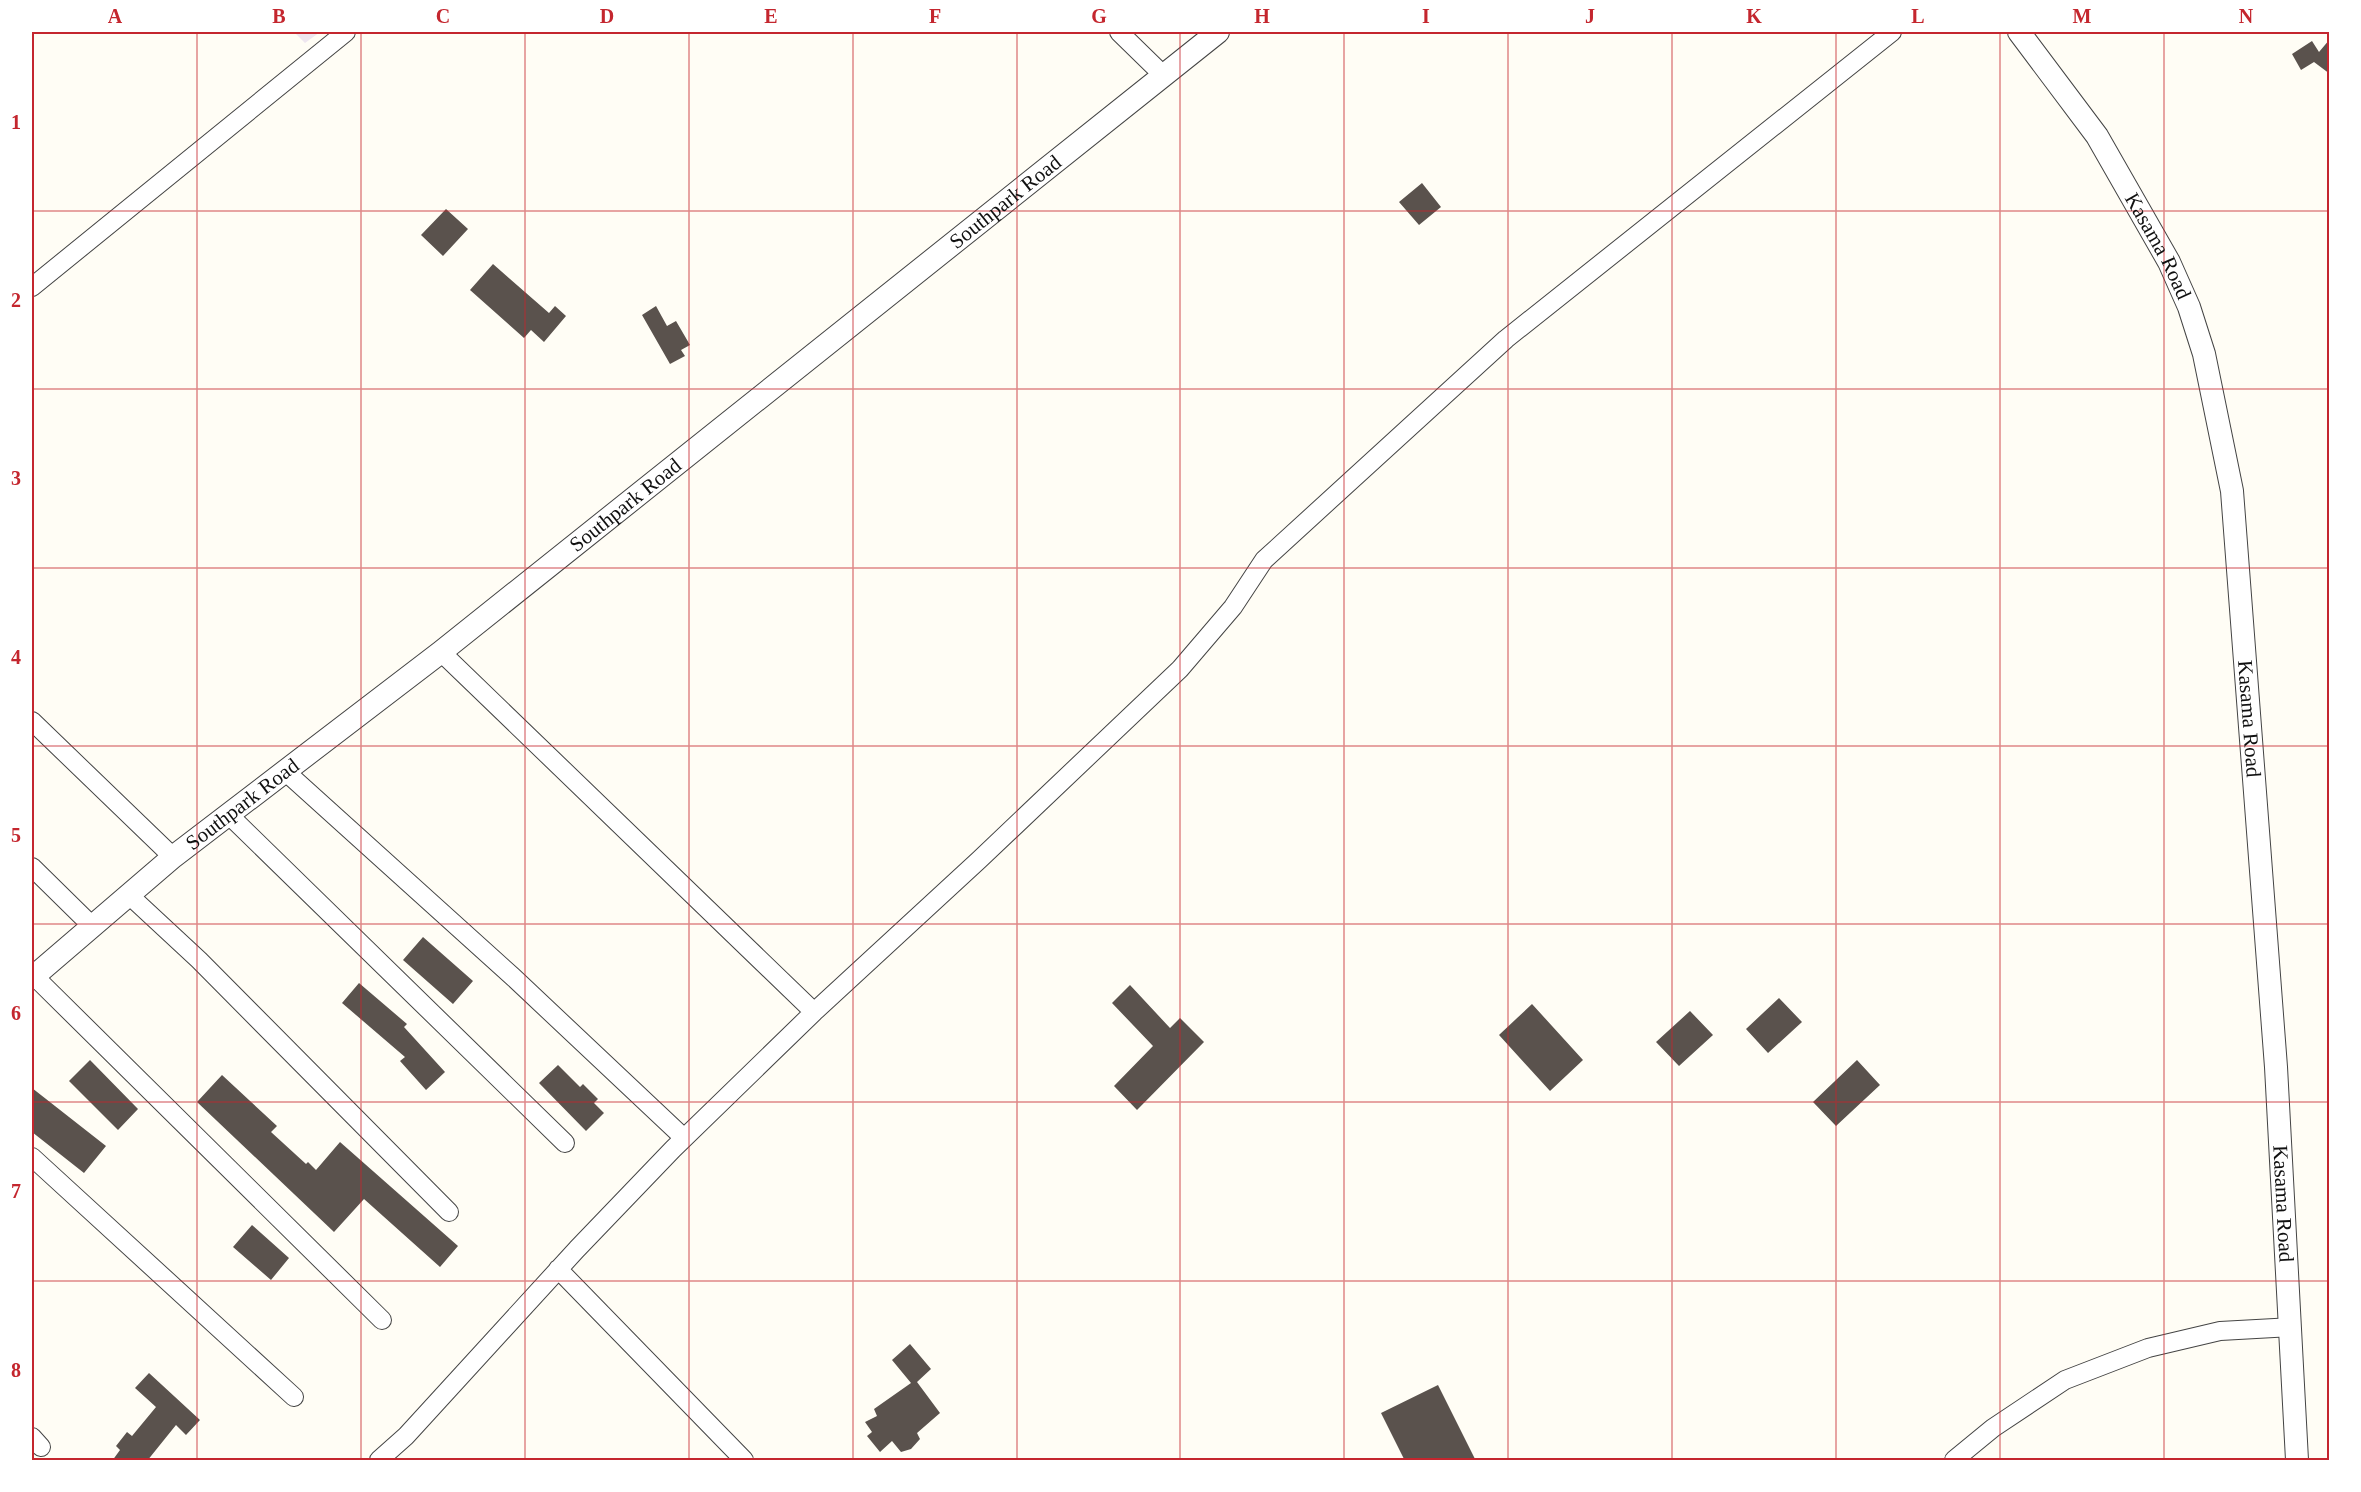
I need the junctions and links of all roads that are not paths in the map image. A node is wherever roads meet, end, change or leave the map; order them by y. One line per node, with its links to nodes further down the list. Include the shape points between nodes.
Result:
1 (346, 32): 7 (street)
2 (1119, 32): 6 (street)
3 (1218, 32): 6 (street, Southpark Road)
4 (1892, 32): 17 (street, via 1525,324 1263,560 1233,607 1180,669)
5 (2019, 32): 24 (street, Kasama Road, via 2097,136 2169,262 2204,354 2232,491 2276,1066)
6 (1162, 74): 8 (street, Southpark Road)
7 (32, 287)
8 (441, 652): 10 (street, Southpark Road); 17 (street)
9 (32, 721): 12 (street)
10 (286, 772): 11 (street, Southpark Road); 18 (street)
11 (229, 815): 12 (street, Southpark Road); 19 (street)
12 (174, 857): 14 (street, Southpark Road)
13 (32, 867): 15 (street)
14 (129, 895): 15 (street, Southpark Road); 21 (street)
15 (92, 926): 16 (street, Southpark Road)
16 (33, 977): 23 (street)
17 (814, 1012): 18 (street)
18 (684, 1138): 22 (street)
19 (565, 1143)
20 (32, 1157): 25 (street)
21 (450, 1212)
22 (558, 1269): 26 (street); 27 (street)
23 (382, 1320)
24 (2291, 1327): 28 (street, via 2220,1331 2148,1348 2066,1380 1993,1428); 29 (street, Kasama Road)
25 (294, 1397)
26 (379, 1461)
27 (744, 1461)
28 (1954, 1461)
29 (2297, 1461)

